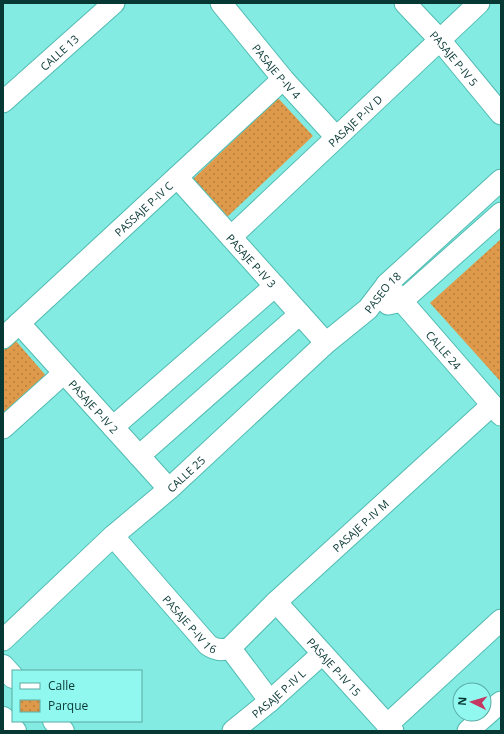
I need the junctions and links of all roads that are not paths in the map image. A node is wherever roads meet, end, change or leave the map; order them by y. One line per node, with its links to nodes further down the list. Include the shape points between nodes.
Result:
1 (114, 3): 7 (street, CALLE 13)
2 (222, 3): 6 (street, PASAJE P-IV 4)
3 (405, 3): 5 (street, PASAJE P-IV 5)
4 (479, 3): 5 (street, PASAJE P-IV D)
5 (439, 39): 8 (street, PASAJE P-IV 5); 9 (street, PASAJE P-IV D)
6 (283, 79): 9 (street, PASAJE P-IV 4); 10 (street, PASSAJE P-IV C)
7 (3, 102)
8 (501, 114)
9 (336, 137): 13 (street, PASAJE P-IV D)
10 (177, 177): 13 (street, PASAJE P-IV 3); 19 (street, PASSAJE P-IV C)
11 (501, 180): 14 (street, PASEO 18)
12 (501, 213): 16 (street, PASEO 18)
13 (231, 237): 15 (street, PASAJE P-IV 3)
14 (387, 284): 16 (street, CALLE 24); 17 (street, PASEO 18)
15 (275, 286): 18 (street, PASAJE P-IV 3); 25 (street)
16 (402, 301): 17 (street, PASEO 18); 23 (street, CALLE 24)
17 (368, 309): 21 (street, CALLE 25)
18 (300, 314): 21 (street, PASAJE P-IV 3); 26 (street)
19 (19, 323): 20 (street, PASSAJE P-IV C); 22 (street, PASAJE P-IV 2)
20 (3, 338)
21 (326, 343): 27 (street, CALLE 25)
22 (64, 373): 24 (street); 25 (street, PASAJE P-IV 2)
23 (497, 410): 29 (street, PASAJE P-IV M)
24 (4, 426)
25 (113, 427): 26 (street, PASAJE P-IV 2)
26 (139, 456): 27 (street, PASAJE P-IV 2)
27 (169, 489): 28 (street, CALLE 25)
28 (113, 536): 31 (street, CALLE 25); 32 (street, PASAJE P-IV 16, via 208,645 218,650)
29 (276, 602): 32 (street, PASAJE P-IV M); 33 (street, PASAJE P-IV 15)
30 (501, 620): 40 (street)
31 (3, 640)
32 (230, 648): 36 (street, PASAJE P-IV 16)
33 (322, 654): 36 (street, PASAJE P-IV L); 40 (street, PASAJE P-IV 15)
34 (3, 666): 35 (main road)
35 (12, 676)
36 (270, 701): 43 (street, PASAJE P-IV L)
37 (501, 702): 44 (street)
38 (3, 718): 41 (main road)
39 (55, 722): 42 (main road)
40 (390, 728)
41 (15, 731)
42 (63, 731)
43 (233, 731)
44 (468, 731)

